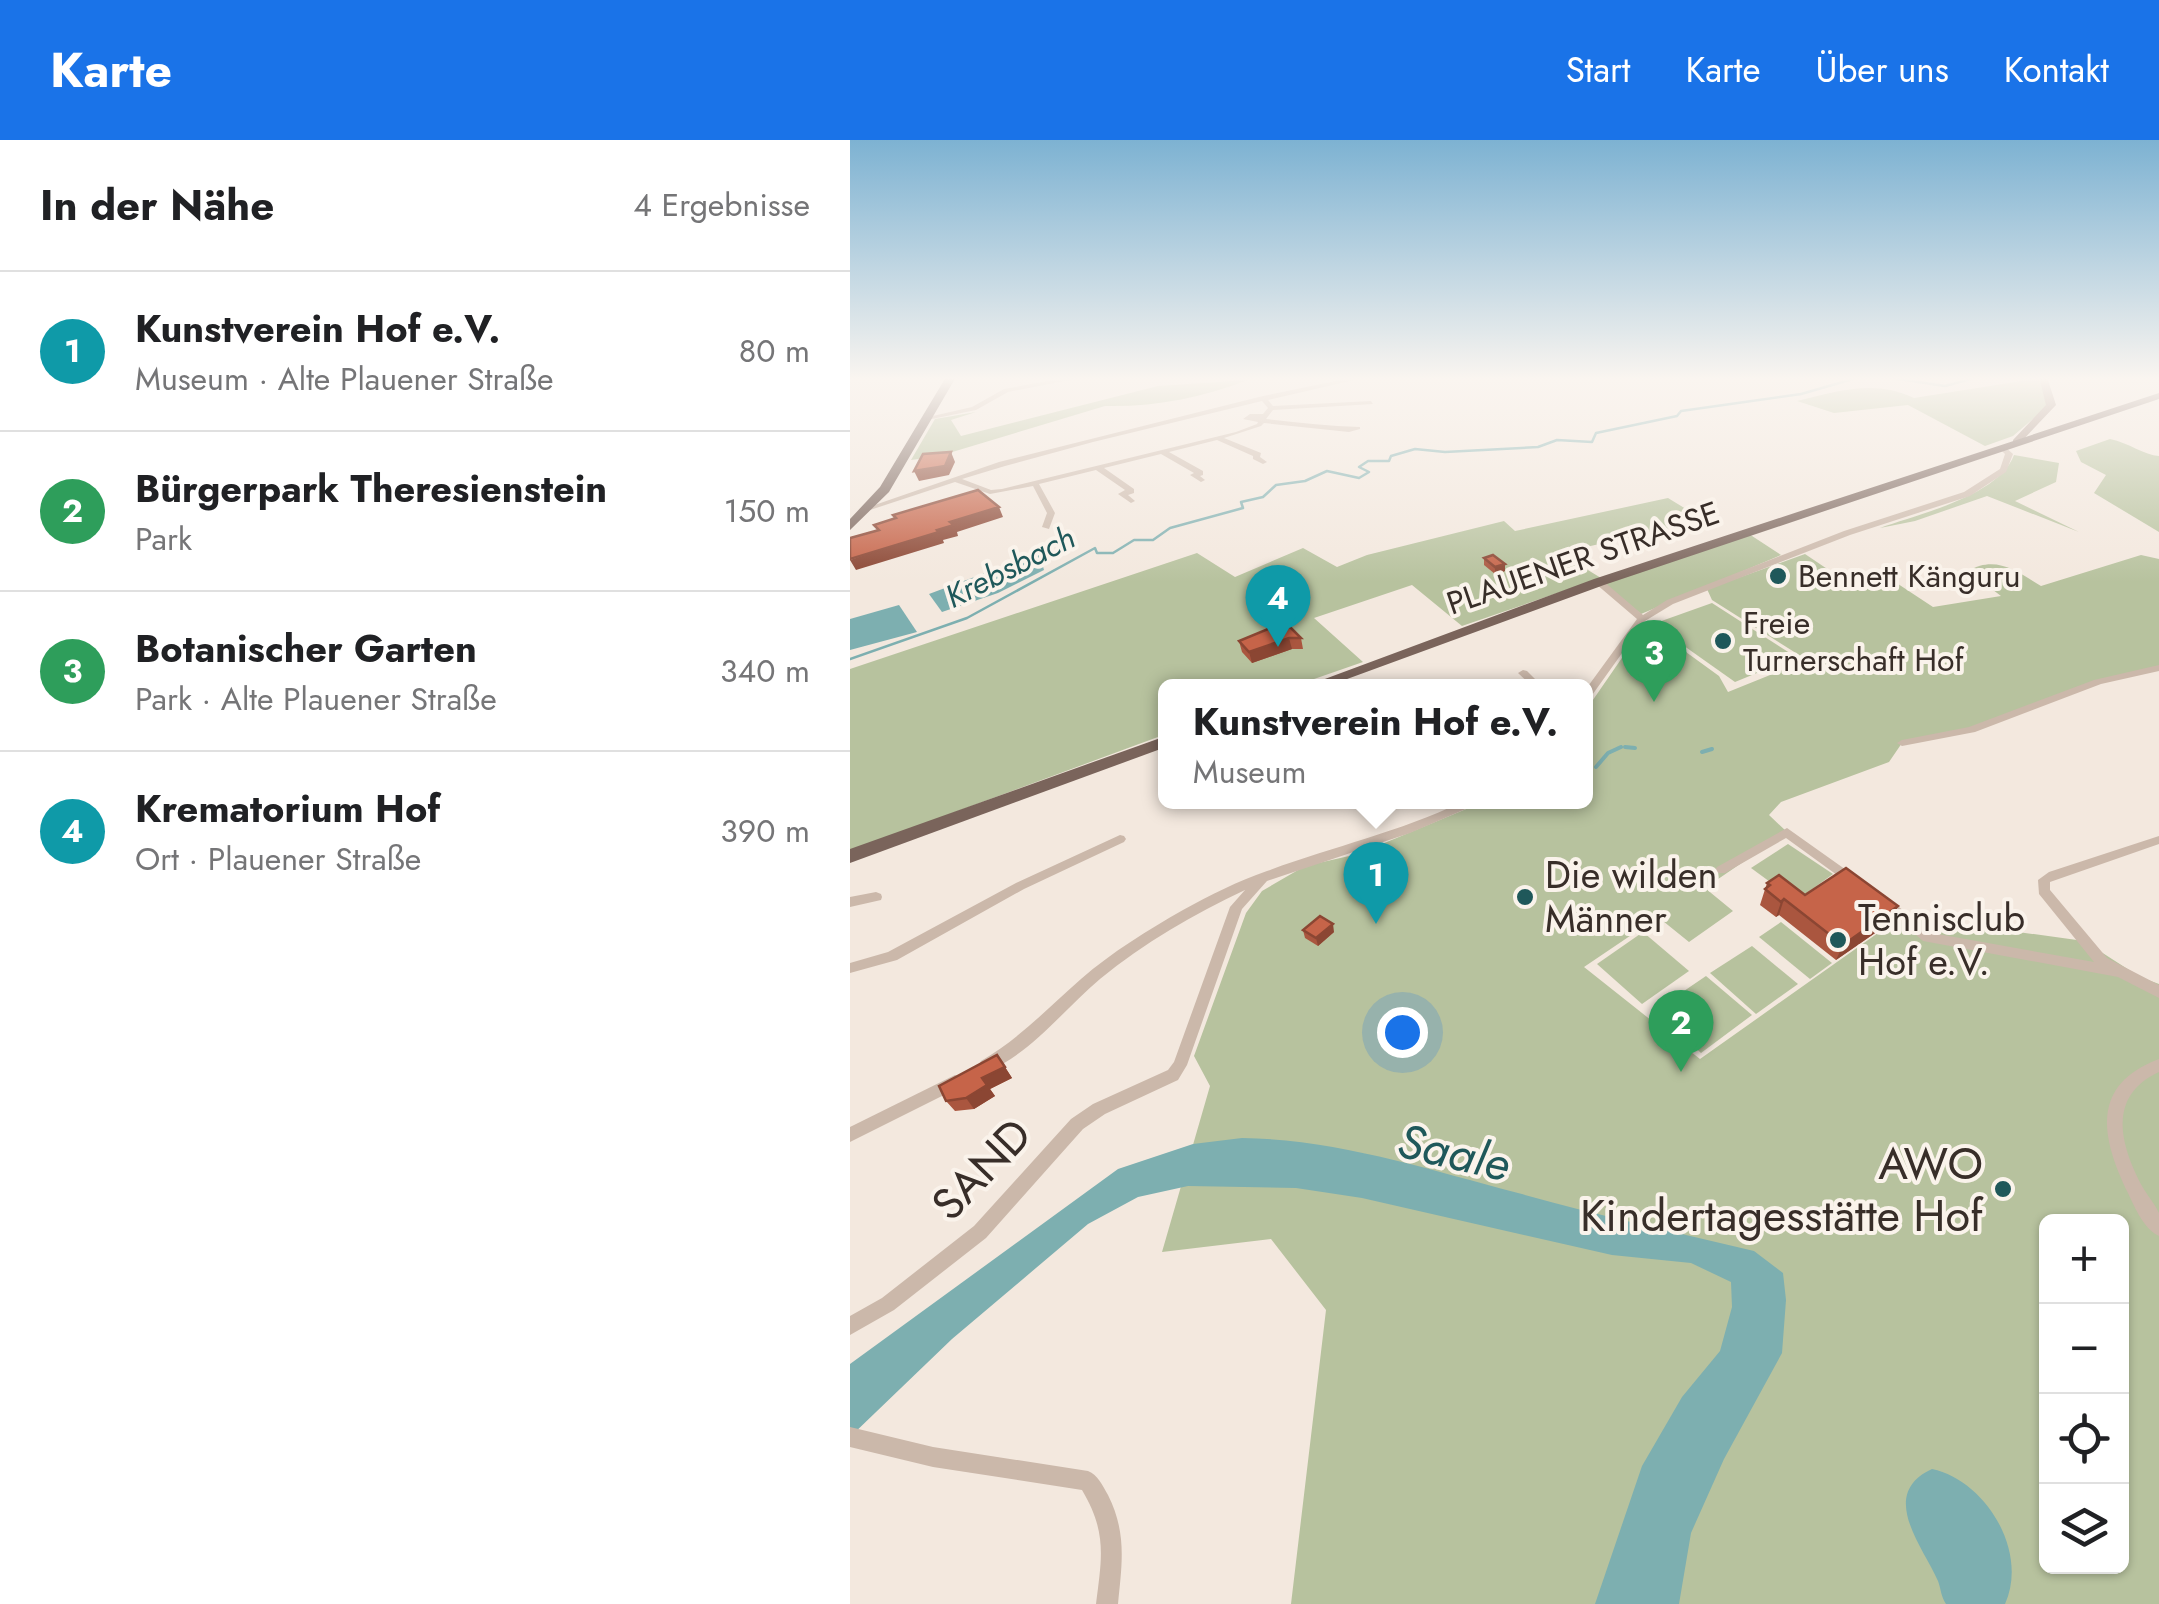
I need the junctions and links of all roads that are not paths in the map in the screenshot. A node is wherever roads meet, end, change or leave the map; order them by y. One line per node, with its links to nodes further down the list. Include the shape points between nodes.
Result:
1 (910, 445): 14 (main road)
2 (1074, 445): 10 (street)
3 (1194, 445): 7 (street)
4 (1235, 445): 8 (street)
5 (2005, 445): 17 (main road, PLAUENER STRASSE)
6 (2009, 445): 18 (street, via 2003,470 1967,494 1784,557)
7 (1164, 453): 9 (street); 11 (street, via 1200,473 1194,475)
8 (1263, 462)
9 (1100, 470): 12 (street, via 1078,467 1085,474); 13 (street, via 1130,491 1122,494)
10 (957, 480): 12 (street, via 990,492); 14 (street)
11 (1201, 480)
12 (1036, 485): 16 (street, via 1051,514)
13 (1131, 501)
14 (870, 508): 15 (main road)
15 (850, 526)
16 (1046, 528)
17 (1599, 582): 18 (street); 21 (main road, PLAUENER STRASSE)
18 (1642, 619): 23 (street)
19 (2159, 668): 24 (street, via 2098,682 1971,730)
20 (1523, 674): 22 (street)
21 (1333, 679)
22 (1529, 679)
23 (1593, 686)
24 (1902, 743)
25 (1158, 744): 29 (main road)
26 (1454, 809): 30 (street)
27 (1120, 839): 36 (street, via 892,956)
28 (2159, 840): 37 (street, via 2044,880 2051,902)
29 (850, 856)
30 (1281, 870): 40 (street, via 1158,931 994,1061); 42 (street, SAND, via 1236,907 1173,1075 1077,1124 980,1232)
31 (1722, 870): 32 (street, via 1787,832)
32 (1859, 885)
33 (1874, 895): 37 (street, via 1928,937)
34 (876, 897): 35 (street)
35 (850, 902)
36 (850, 968)
37 (2118, 972): 38 (street)
38 (2159, 992)
39 (2159, 1065): 41 (street, via 2129,1081 2115,1117 2126,1173)
40 (850, 1136)
41 (2159, 1228)
42 (850, 1326)
43 (860, 1440): 44 (street, via 1088,1482 1108,1511 1114,1545)
44 (1107, 1604)

